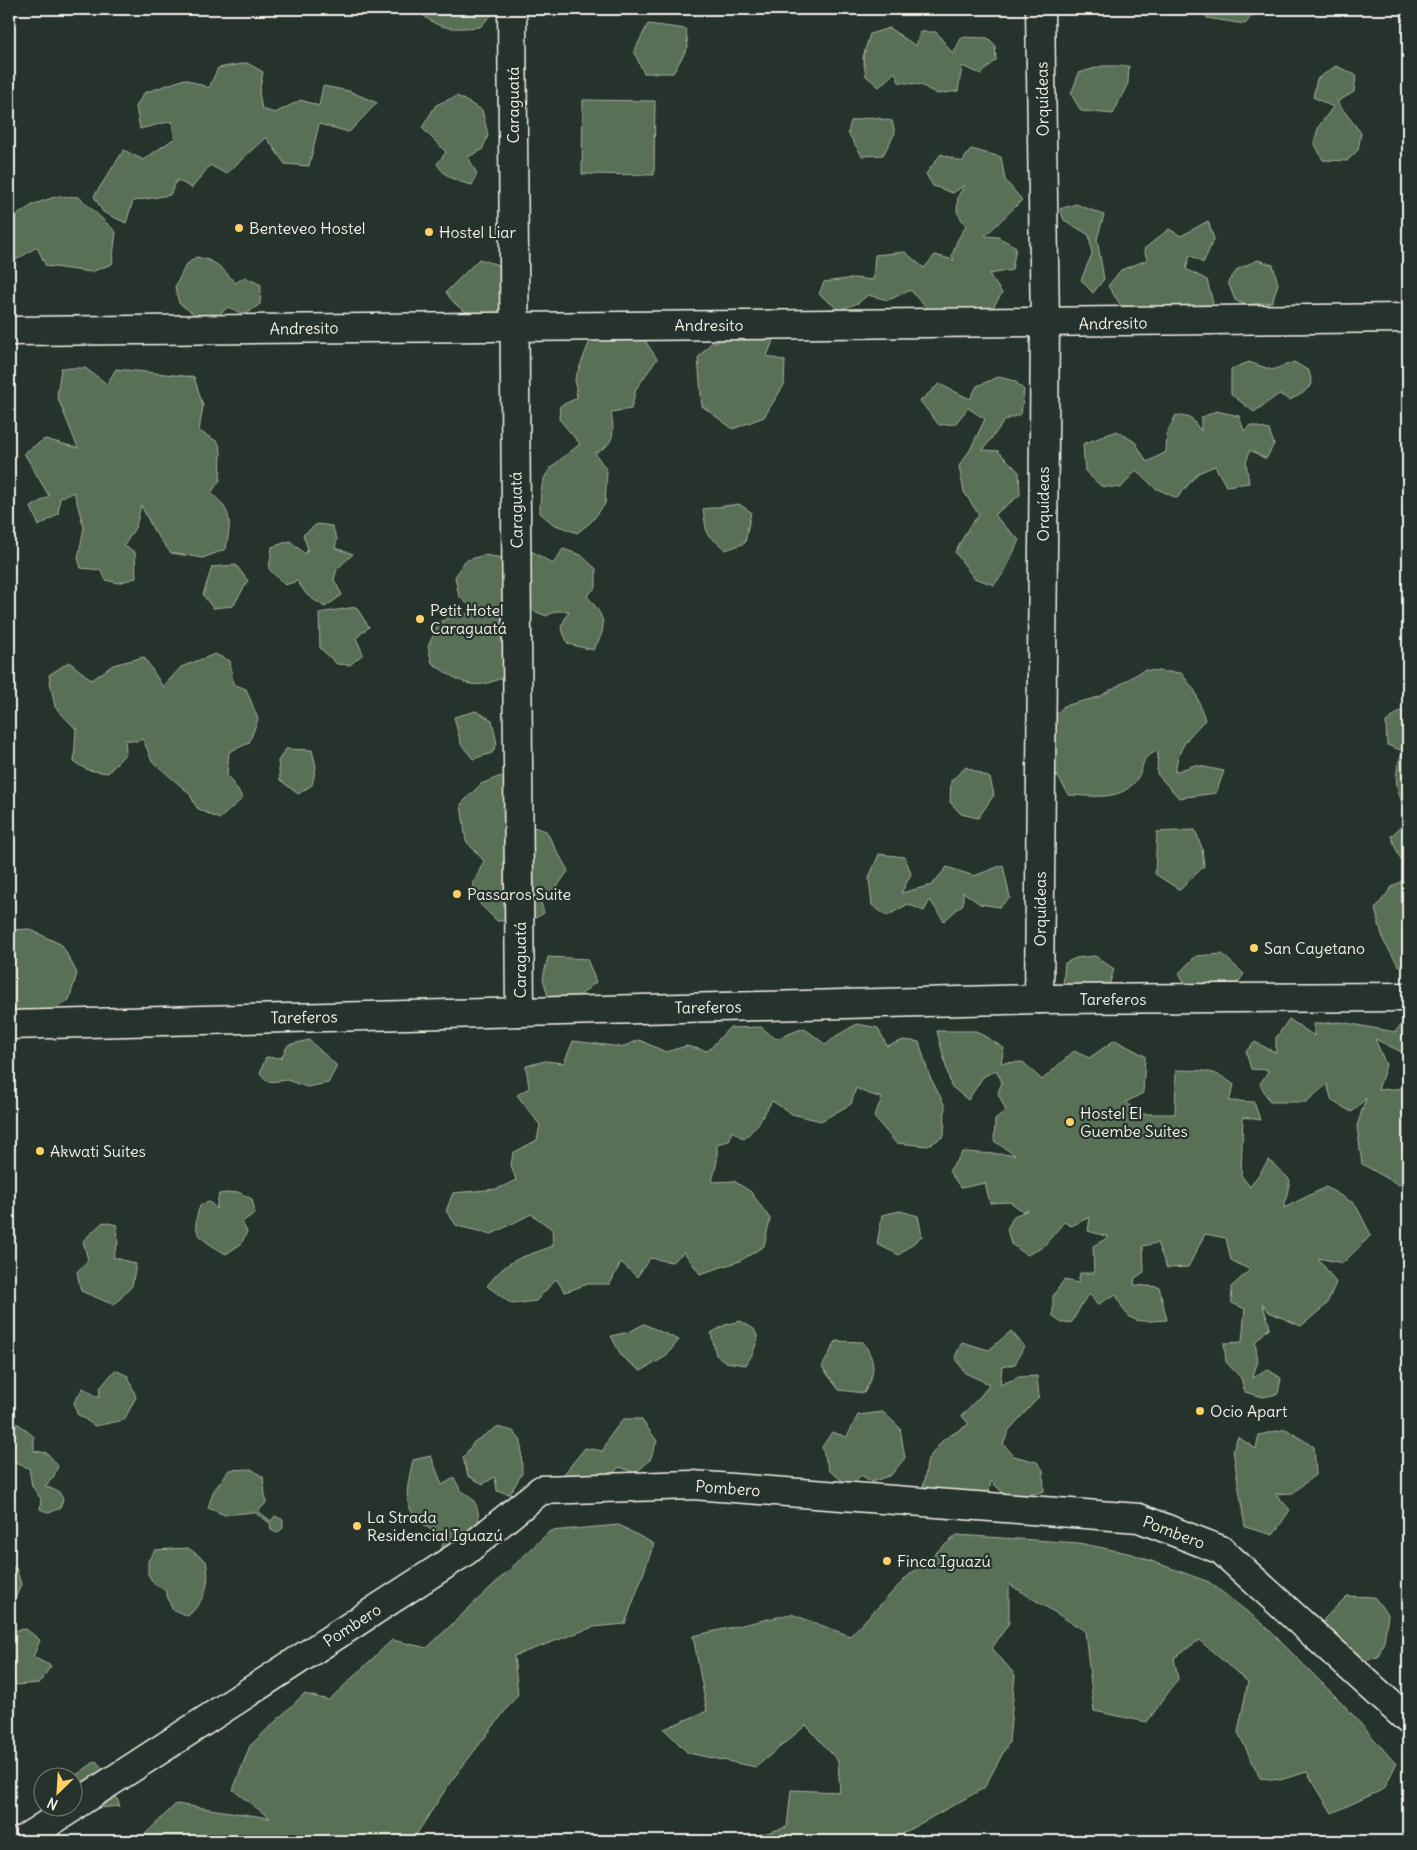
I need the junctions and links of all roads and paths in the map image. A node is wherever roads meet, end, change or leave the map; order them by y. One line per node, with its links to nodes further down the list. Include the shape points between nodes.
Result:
1 (512, 9): 5 (street, Caraguatá)
2 (1040, 9): 4 (street, Orquídeas)
3 (1408, 318): 4 (street, Andresito)
4 (1045, 324): 5 (street, Andresito); 8 (street, Orquídeas)
5 (514, 325): 6 (street, Andresito); 9 (street, Caraguatá)
6 (9, 331)
7 (1408, 997): 8 (street, Tareferos)
8 (1039, 999): 9 (street, Tareferos)
9 (520, 1012): 10 (street, Tareferos)
10 (9, 1025)
11 (1408, 1720): 12 (street, Pombero, via 1221,1550 1139,1518 692,1485 541,1490 466,1551)
12 (82, 1801)
13 (56, 1818): 14 (street, Pombero)
14 (21, 1841)

